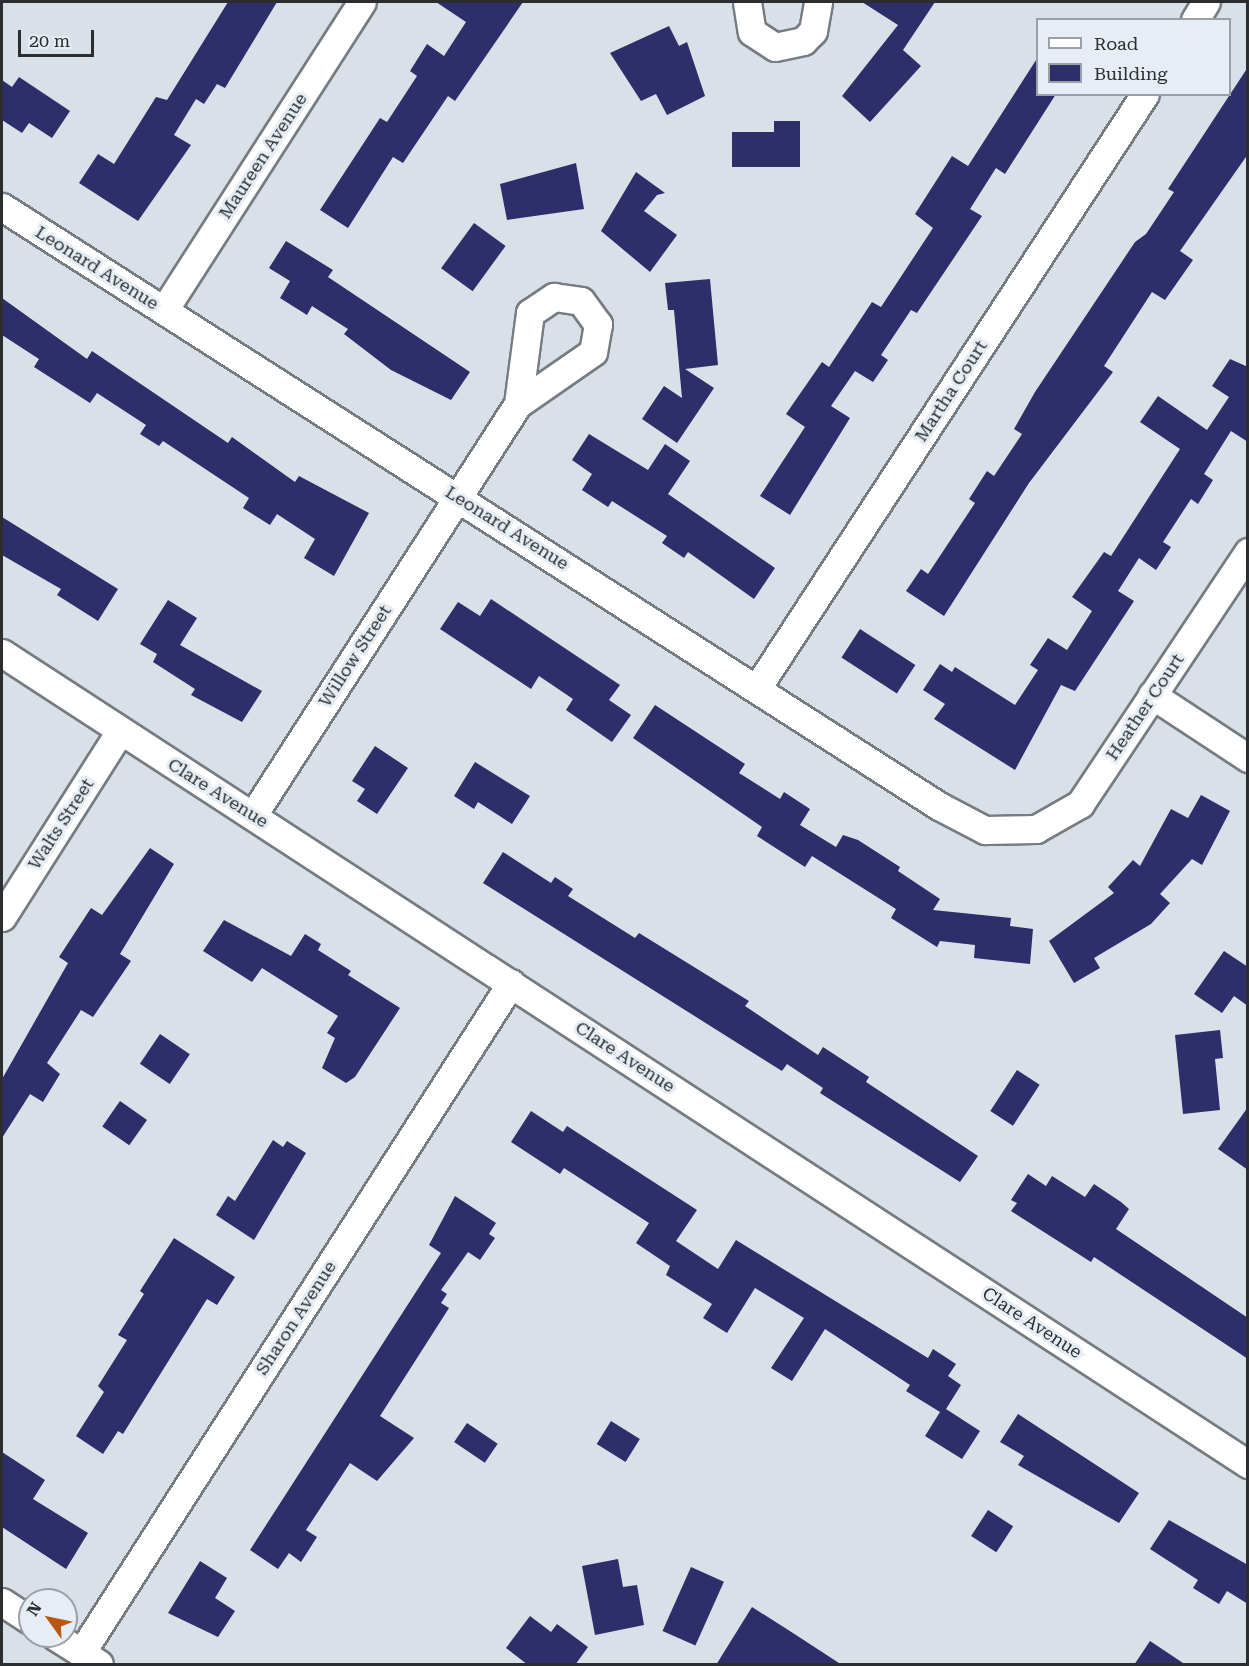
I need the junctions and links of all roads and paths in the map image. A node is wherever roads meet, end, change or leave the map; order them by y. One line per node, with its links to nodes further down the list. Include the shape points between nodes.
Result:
1 (362, 2): 8 (street, Maureen Avenue)
2 (747, 2): 3 (street, via 752,32 775,47 790,47 808,36 818,17)
3 (818, 2)
4 (1206, 2): 5 (street)
5 (1195, 18)
6 (1144, 96): 13 (street, Martha Court)
7 (2, 207): 8 (street, Leonard Avenue)
8 (164, 310): 10 (street, Leonard Avenue)
9 (518, 404): 10 (street, Willow Street)
10 (458, 497): 13 (street, Leonard Avenue); 17 (street, Willow Street)
11 (1248, 552): 14 (street, Heather Court)
12 (2, 654): 15 (street, Clare Avenue)
13 (757, 688): 18 (street, Leonard Avenue, via 969,824)
14 (1152, 695): 16 (street); 18 (street, Heather Court, via 1080,804 1052,824)
15 (120, 731): 17 (street, Clare Avenue); 19 (street, Walts Street)
16 (1248, 758)
17 (252, 815): 20 (street, Clare Avenue)
18 (1019, 832)
19 (2, 917)
20 (511, 982): 21 (street, Clare Avenue); 25 (street, Sharon Avenue)
21 (1248, 1464)
22 (2, 1602): 23 (street)
23 (18, 1612)
24 (73, 1648): 25 (street)
25 (90, 1659)

